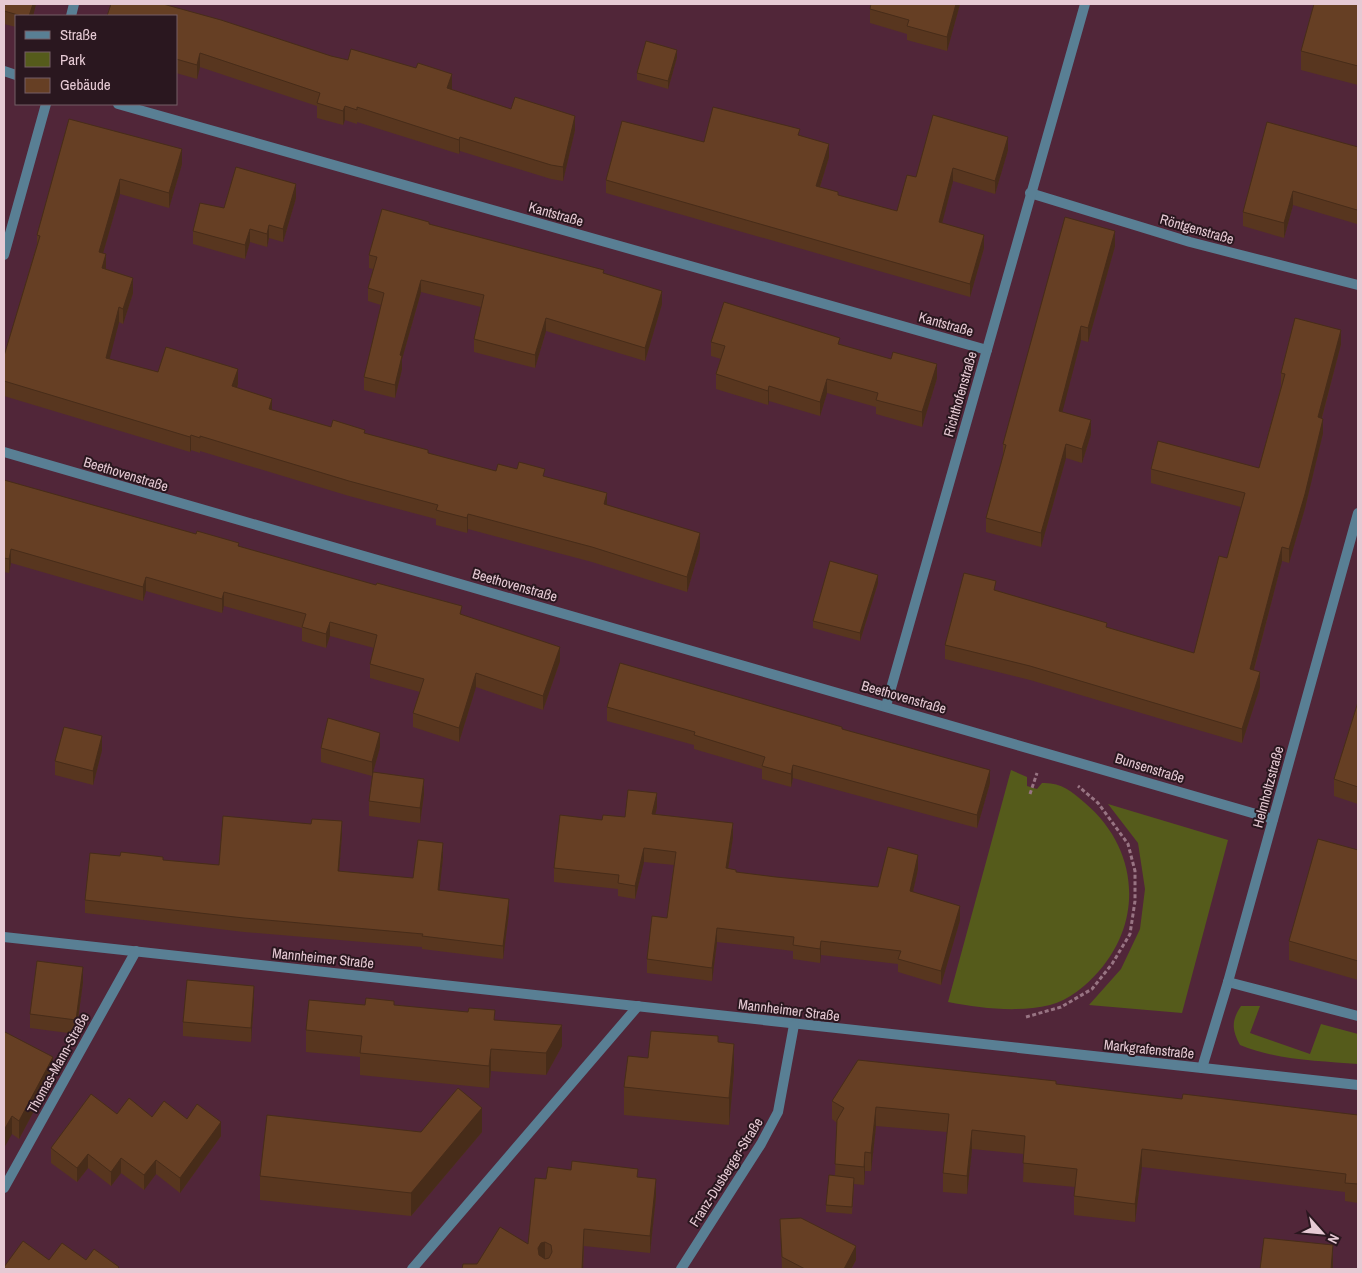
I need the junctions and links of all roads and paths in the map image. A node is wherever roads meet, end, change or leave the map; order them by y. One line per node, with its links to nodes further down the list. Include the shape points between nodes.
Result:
1 (1085, 4): 4 (street, Richthofenstraße)
2 (46, 105): 5 (street)
3 (122, 105): 7 (street, Kantstraße)
4 (1030, 193): 6 (street, Röntgenstraße, via 1190,242); 7 (street, Richthofenstraße)
5 (4, 255)
6 (1358, 285)
7 (987, 350): 10 (street, Richthofenstraße)
8 (4, 452): 10 (street, Beethovenstraße)
9 (1358, 512): 15 (street, Helmholtzstraße)
10 (886, 706): 11 (street, Beethovenstraße)
11 (1019, 744): 15 (street, Bunsenstraße)
12 (1046, 773): 14 (path, via 1038,770)
13 (1075, 785): 21 (path, via 1098,803 1128,844 1135,872 1136,901 1130,934 1092,989 1061,1007)
14 (1030, 794)
15 (1273, 819): 18 (street, Helmholtzstraße)
16 (4, 937): 17 (street, Mannheimer Straße)
17 (136, 952): 19 (street, Mannheimer Straße); 26 (street, Thomas-Mann-Straße)
18 (1228, 982): 20 (street); 24 (street, Helmholtzstraße)
19 (638, 1006): 22 (street, Mannheimer Straße); 27 (street)
20 (1358, 1016)
21 (1026, 1017)
22 (794, 1025): 23 (street, Mannheimer Straße); 28 (street, Franz-Dusberger-Straße, via 782,1097 774,1120)
23 (937, 1040): 24 (street, Markgrafenstraße)
24 (1202, 1068): 25 (street, Markgrafenstraße)
25 (1358, 1085)
26 (4, 1188)
27 (412, 1269)
28 (681, 1269)

